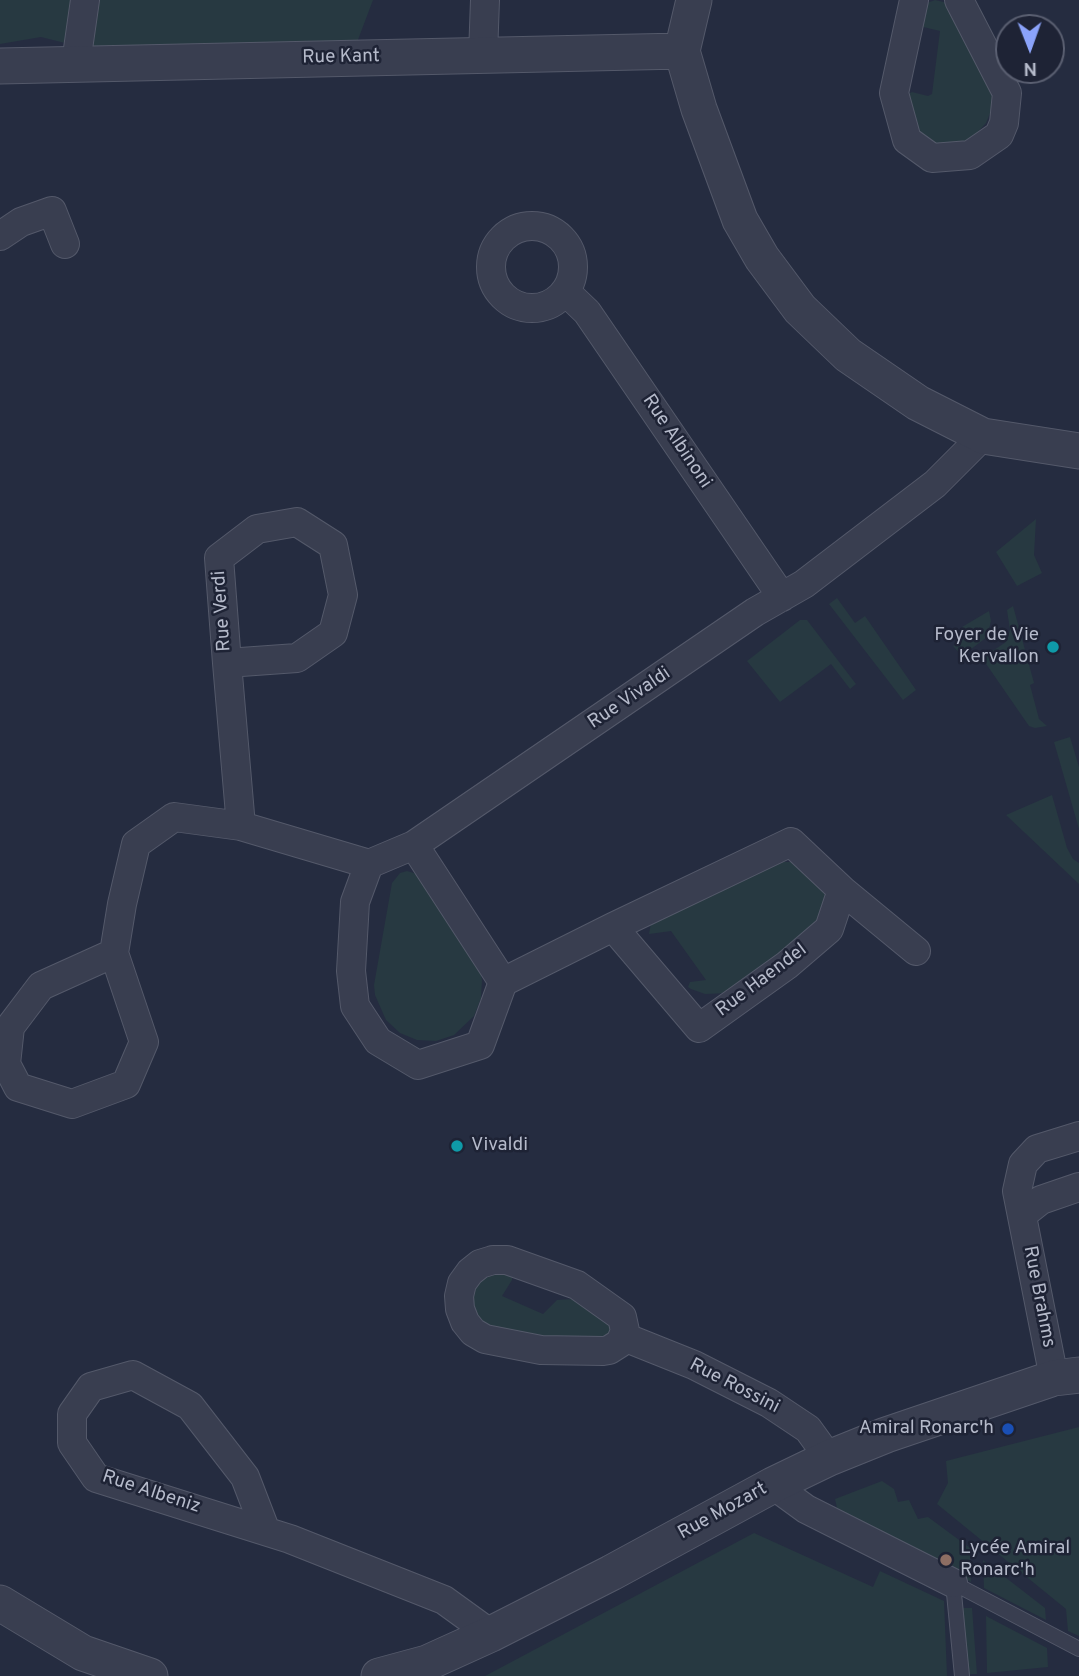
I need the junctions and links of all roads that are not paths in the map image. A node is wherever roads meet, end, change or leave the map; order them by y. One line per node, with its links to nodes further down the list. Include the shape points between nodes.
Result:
1 (85, 0): 8 (street)
2 (485, 0): 7 (street)
3 (694, 0): 6 (street)
4 (914, 0): 5 (street, via 894,93 907,140 932,158 970,155 999,135 1004,123 1007,93)
5 (959, 0)
6 (682, 51): 7 (street, Rue Kant); 13 (street, via 740,220 800,309 848,355 918,403)
7 (483, 55): 8 (street, Rue Kant)
8 (76, 63): 9 (street, Rue Kant)
9 (0, 66)
10 (0, 236): 11 (street, via 21,222 52,211)
11 (65, 244)
12 (565, 290): 15 (street, Rue Albinoni, via 587,312)
13 (983, 436): 14 (street); 15 (street, Rue Vivaldi, via 935,484)
14 (1079, 451)
15 (782, 597): 18 (street, Rue Vivaldi)
16 (227, 663): 16 (street, Rue Verdi, via 297,658 333,634 342,595 333,545 298,522 257,528 219,558); 17 (street, Rue Verdi)
17 (241, 826): 19 (street); 23 (street, via 174,817 136,844)
18 (414, 845): 19 (street, Rue Vivaldi); 24 (street)
19 (369, 863): 24 (street, via 355,902 351,971 355,1006 378,1041 418,1065 480,1045)
20 (842, 890): 21 (street, via 791,842); 21 (street, Rue Haendel, via 830,929 699,1028); 22 (street)
21 (613, 927): 24 (street)
22 (916, 951)
23 (114, 953): 23 (street, via 144,1042 126,1084 72,1104 18,1087 6,1064 10,1027 41,986)
24 (503, 982)
25 (1079, 1136): 27 (street, Rue Brahms, via 1037,1149 1023,1164 1017,1192)
26 (1079, 1187): 27 (street, via 1041,1200)
27 (1022, 1215): 29 (street, Rue Brahms)
28 (624, 1337): 28 (street, via 615,1348 603,1351 541,1350 485,1339 465,1322 460,1309 462,1283 480,1264 507,1259 577,1285 617,1311 625,1324); 30 (street, Rue Rossini, via 694,1365 769,1404 808,1429)
29 (1066, 1377): 30 (street, Rue Mozart, via 886,1434)
30 (829, 1458): 31 (street, Rue Mozart)
31 (773, 1485): 33 (street, via 806,1509); 35 (street, Rue Mozart)
32 (265, 1530): 32 (street, Rue Albeniz, via 96,1478 72,1443 72,1414 91,1387 133,1375 190,1406 245,1477); 35 (street, Rue Albeniz, via 444,1600)
33 (953, 1583): 36 (lane); 39 (lane)
34 (0, 1603): 37 (street, via 83,1653)
35 (491, 1634): 38 (street, Rue Mozart, via 427,1663)
36 (1079, 1649)
37 (150, 1676)
38 (379, 1676)
39 (962, 1676)

